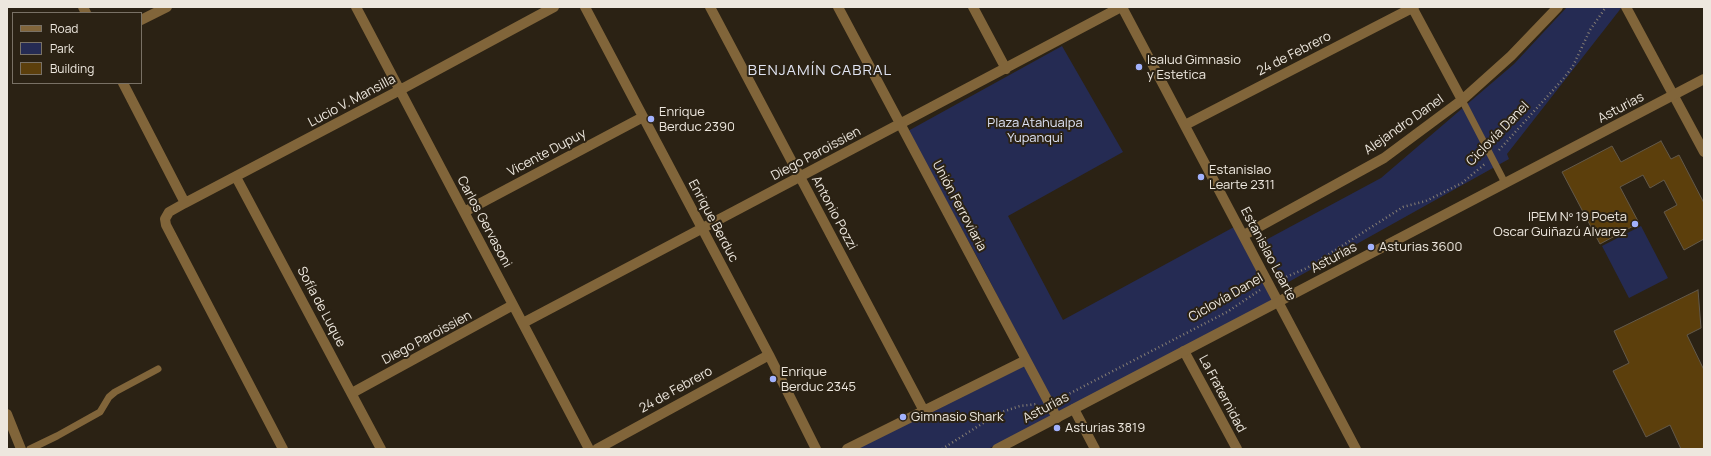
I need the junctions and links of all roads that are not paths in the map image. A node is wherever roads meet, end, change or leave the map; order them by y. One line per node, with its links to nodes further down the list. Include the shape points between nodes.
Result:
1 (166, 7): 12 (street)
2 (356, 7): 16 (street, Carlos Gervasoni)
3 (554, 7): 16 (street, Lucio V. Mansilla)
4 (584, 7): 19 (street, Enrique Berduc)
5 (710, 7): 24 (street, Antonio Pozzi)
6 (838, 7): 20 (street, Unión Ferroviaria)
7 (973, 7): 13 (street)
8 (1122, 7): 13 (street, Diego Paroissien); 21 (street, Estanislao Learte)
9 (1413, 7): 18 (street); 21 (street, 24 de Febrero)
10 (1558, 7): 18 (street, Alejandro Danel, via 1511,56)
11 (1626, 7): 17 (street)
12 (142, 19)
13 (1006, 69): 20 (street, Diego Paroissien)
14 (1704, 79): 17 (street, Asturias)
15 (123, 84): 26 (street)
16 (400, 90): 23 (street, Lucio V. Mansilla); 27 (street, Carlos Gervasoni)
17 (1673, 95): 22 (street); 25 (street, Asturias)
18 (1462, 100): 25 (lane); 29 (street, Alejandro Danel, via 1384,158)
19 (643, 117): 27 (street, Vicente Dupuy); 28 (street, Enrique Berduc)
20 (901, 124): 24 (street, Diego Paroissien); 35 (street, Unión Ferroviaria)
21 (1185, 125): 29 (street, Estanislao Learte)
22 (1704, 152)
23 (236, 177): 26 (street, Lucio V. Mansilla); 37 (street, Sofía de Luque)
24 (800, 177): 28 (street, Diego Paroissien); 39 (street, Antonio Pozzi)
25 (1505, 183): 30 (street, Asturias)
26 (184, 203): 44 (street, Lucio V. Mansilla, via 170,212 165,219 166,225)
27 (464, 212): 31 (street, Carlos Gervasoni)
28 (702, 229): 32 (street, Diego Paroissien); 34 (street, Enrique Berduc)
29 (1244, 235): 30 (street, Estanislao Learte)
30 (1278, 302): 33 (street, Asturias); 53 (street, Estanislao Learte)
31 (513, 305): 32 (street, Carlos Gervasoni); 37 (street, Diego Paroissien)
32 (523, 323): 46 (street, Carlos Gervasoni)
33 (1184, 351): 38 (street, Asturias); 52 (street, La Fraternidad)
34 (769, 355): 47 (street, 24 de Febrero); 48 (street, Enrique Berduc)
35 (1026, 360): 39 (street); 41 (street, Unión Ferroviaria)
36 (158, 369): 43 (lane, via 115,392 100,412)
37 (352, 392): 45 (street, Sofía de Luque)
38 (1074, 409): 41 (street, Asturias); 51 (street)
39 (924, 411): 49 (street)
40 (7, 414): 42 (street)
41 (1057, 418): 50 (street, Asturias)
42 (21, 449)
43 (30, 449)
44 (283, 449)
45 (381, 449)
46 (589, 449)
47 (597, 449)
48 (816, 449)
49 (847, 449)
50 (997, 449)
51 (1095, 449)
52 (1237, 449)
53 (1356, 449)

